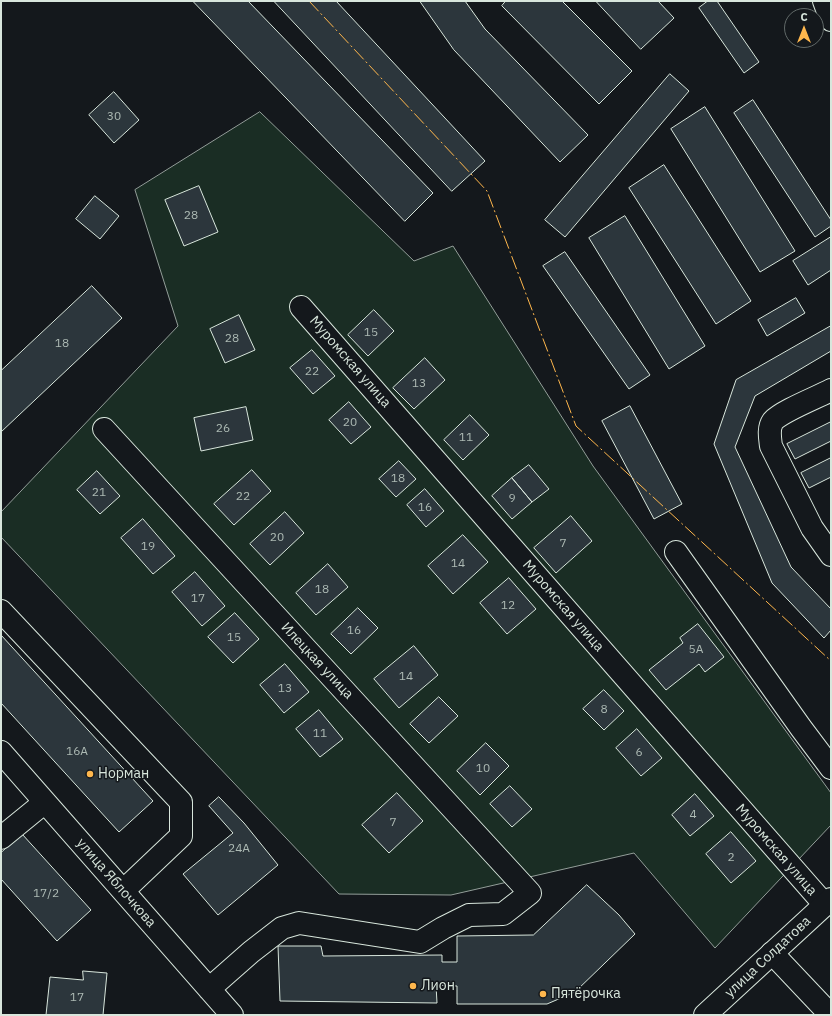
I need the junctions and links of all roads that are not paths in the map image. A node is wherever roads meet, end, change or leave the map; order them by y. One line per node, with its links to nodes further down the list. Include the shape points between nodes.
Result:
1 (824, 1): 2 (street)
2 (831, 20)
3 (302, 307): 14 (street, Муромская улица)
4 (831, 390): 7 (street, via 783,414 773,422 770,434 771,446 809,521)
5 (104, 429): 16 (street, Илецкая улица, via 530,893 503,914 469,915 420,942 299,923 282,928)
6 (676, 552): 10 (street)
7 (831, 555)
8 (1, 611): 13 (street, via 181,802 181,836)
9 (1, 752): 11 (street, улица Яблочкова)
10 (831, 768)
11 (45, 802): 12 (street); 13 (street, улица Яблочкова)
12 (1, 838)
13 (123, 891): 16 (street, улица Яблочкова)
14 (828, 902): 15 (street, улица Солдатова)
15 (772, 953): 17 (street); 19 (street, улица Солдатова)
16 (209, 989): 18 (street, улица Яблочкова)
17 (824, 1008)
18 (232, 1015)
19 (705, 1015)

